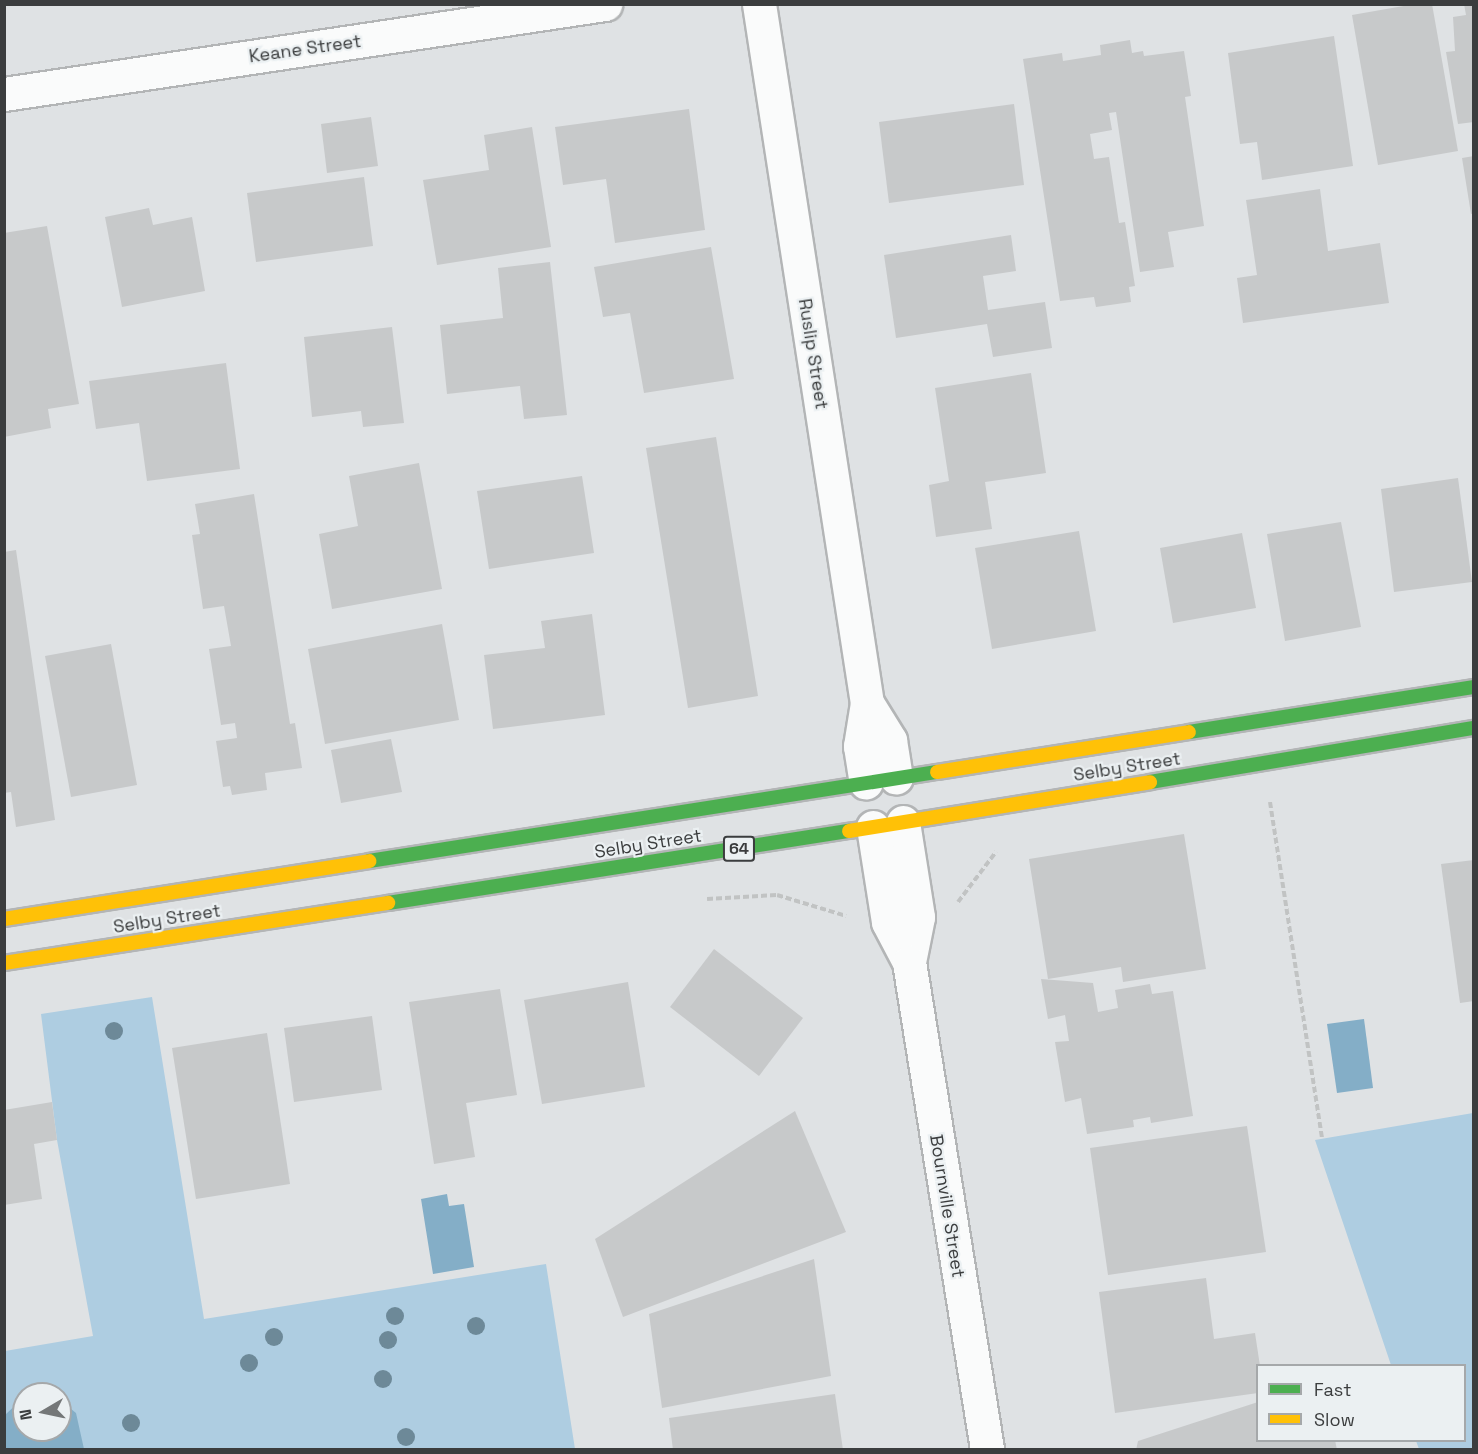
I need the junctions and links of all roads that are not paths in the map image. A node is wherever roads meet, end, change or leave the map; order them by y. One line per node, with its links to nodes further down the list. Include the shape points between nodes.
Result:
1 (605, 4): 3 (street, Keane Street)
2 (759, 4): 6 (street, Ruslip Street, via 867,703 860,746)
3 (4, 94)
4 (1473, 687): 6 (main road, Selby Street)
5 (1473, 729): 7 (main road, Selby Street / 64)
6 (881, 780): 8 (main road, Selby Street)
7 (888, 825): 9 (main road, Selby Street / 64); 10 (street, Bournville Street, via 918,917 909,962)
8 (4, 919)
9 (4, 963)
10 (987, 1449)

